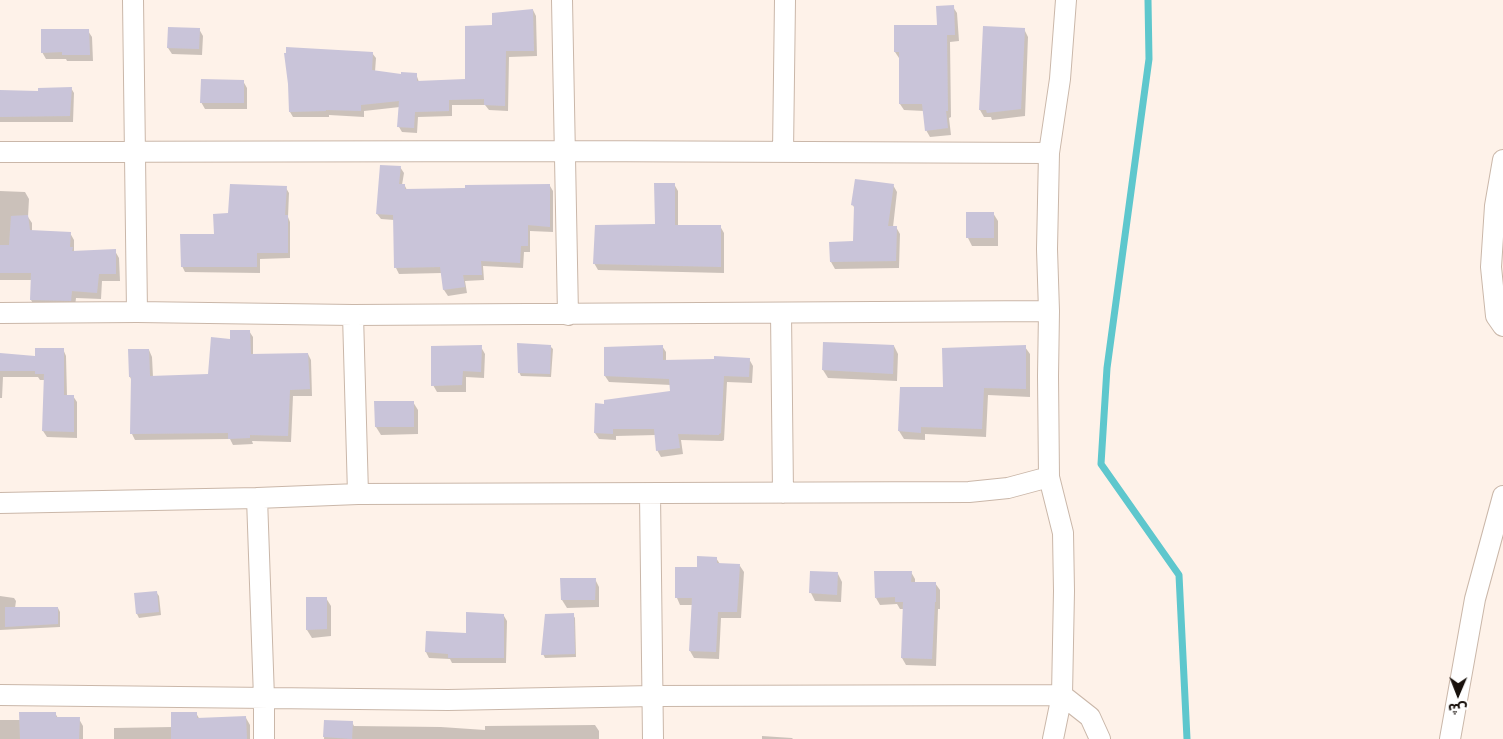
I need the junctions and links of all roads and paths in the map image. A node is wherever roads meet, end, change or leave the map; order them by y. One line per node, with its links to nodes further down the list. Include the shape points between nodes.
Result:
1 (133, 0): 5 (street)
2 (562, 0): 6 (street)
3 (785, 0): 8 (street)
4 (1066, 0): 9 (street, via 1060,79)
5 (135, 151): 6 (street); 7 (street); 11 (street)
6 (566, 151): 8 (street); 16 (street)
7 (0, 152)
8 (783, 152): 9 (street)
9 (1049, 153): 12 (street)
10 (1503, 160): 17 (street, via 1495,206 1491,267 1496,316)
11 (138, 312): 13 (street); 15 (street)
12 (1049, 312): 14 (street); 18 (street)
13 (0, 313)
14 (781, 313): 16 (street); 19 (street)
15 (353, 315): 16 (street); 20 (street)
16 (568, 315)
17 (1503, 326)
18 (1050, 476): 19 (street, via 987,491); 26 (street, via 1063,533)
19 (783, 493): 21 (street)
20 (358, 494): 21 (street); 23 (street)
21 (650, 494): 27 (street)
22 (1503, 496): 33 (street, via 1475,600)
23 (257, 498): 24 (street); 28 (street)
24 (0, 503)
25 (0, 695): 28 (street)
26 (1062, 695): 27 (street); 31 (street); 32 (street, via 1090,717)
27 (653, 696): 28 (street, via 448,700); 30 (street)
28 (264, 698): 29 (street)
29 (264, 739)
30 (653, 739)
31 (1053, 739)
32 (1100, 739)
33 (1450, 739)

